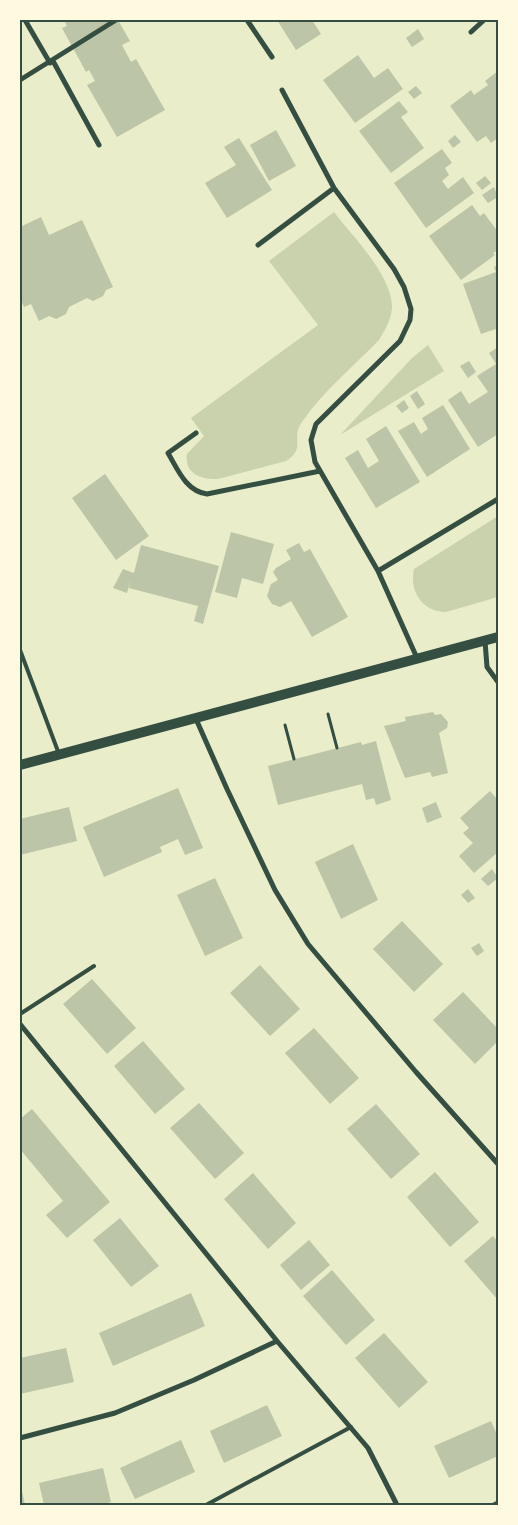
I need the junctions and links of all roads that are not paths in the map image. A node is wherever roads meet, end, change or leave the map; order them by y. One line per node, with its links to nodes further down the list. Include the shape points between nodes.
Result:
1 (25, 20): 7 (street)
2 (116, 20): 7 (street)
3 (247, 20): 6 (street)
4 (484, 20): 5 (street)
5 (471, 32)
6 (272, 58)
7 (52, 62): 8 (street); 10 (street)
8 (20, 80)
9 (282, 90): 11 (street)
10 (99, 145)
11 (334, 188): 12 (street); 14 (street, via 394,269 411,309 410,320 400,341 316,424 311,449)
12 (258, 245)
13 (196, 433): 14 (street, via 168,453 184,480 199,493)
14 (320, 471): 16 (street)
15 (498, 499): 16 (street)
16 (378, 571): 20 (street)
17 (498, 637): 18 (main road)
18 (485, 640): 20 (main road); 21 (street, via 487,667)
19 (20, 650): 23 (lane)
20 (418, 658): 22 (main road)
21 (498, 682)
22 (196, 719): 23 (main road); 28 (street, via 275,890 308,944)
23 (59, 756): 24 (main road)
24 (20, 766)
25 (94, 966): 26 (lane)
26 (20, 1014)
27 (20, 1024): 29 (street)
28 (498, 1164)
29 (277, 1341): 30 (street); 31 (street, via 115,1413)
30 (351, 1427): 33 (lane); 34 (street, via 368,1448)
31 (20, 1438)
32 (498, 1502): 35 (street)
33 (206, 1505)
34 (397, 1505)
35 (494, 1505)

